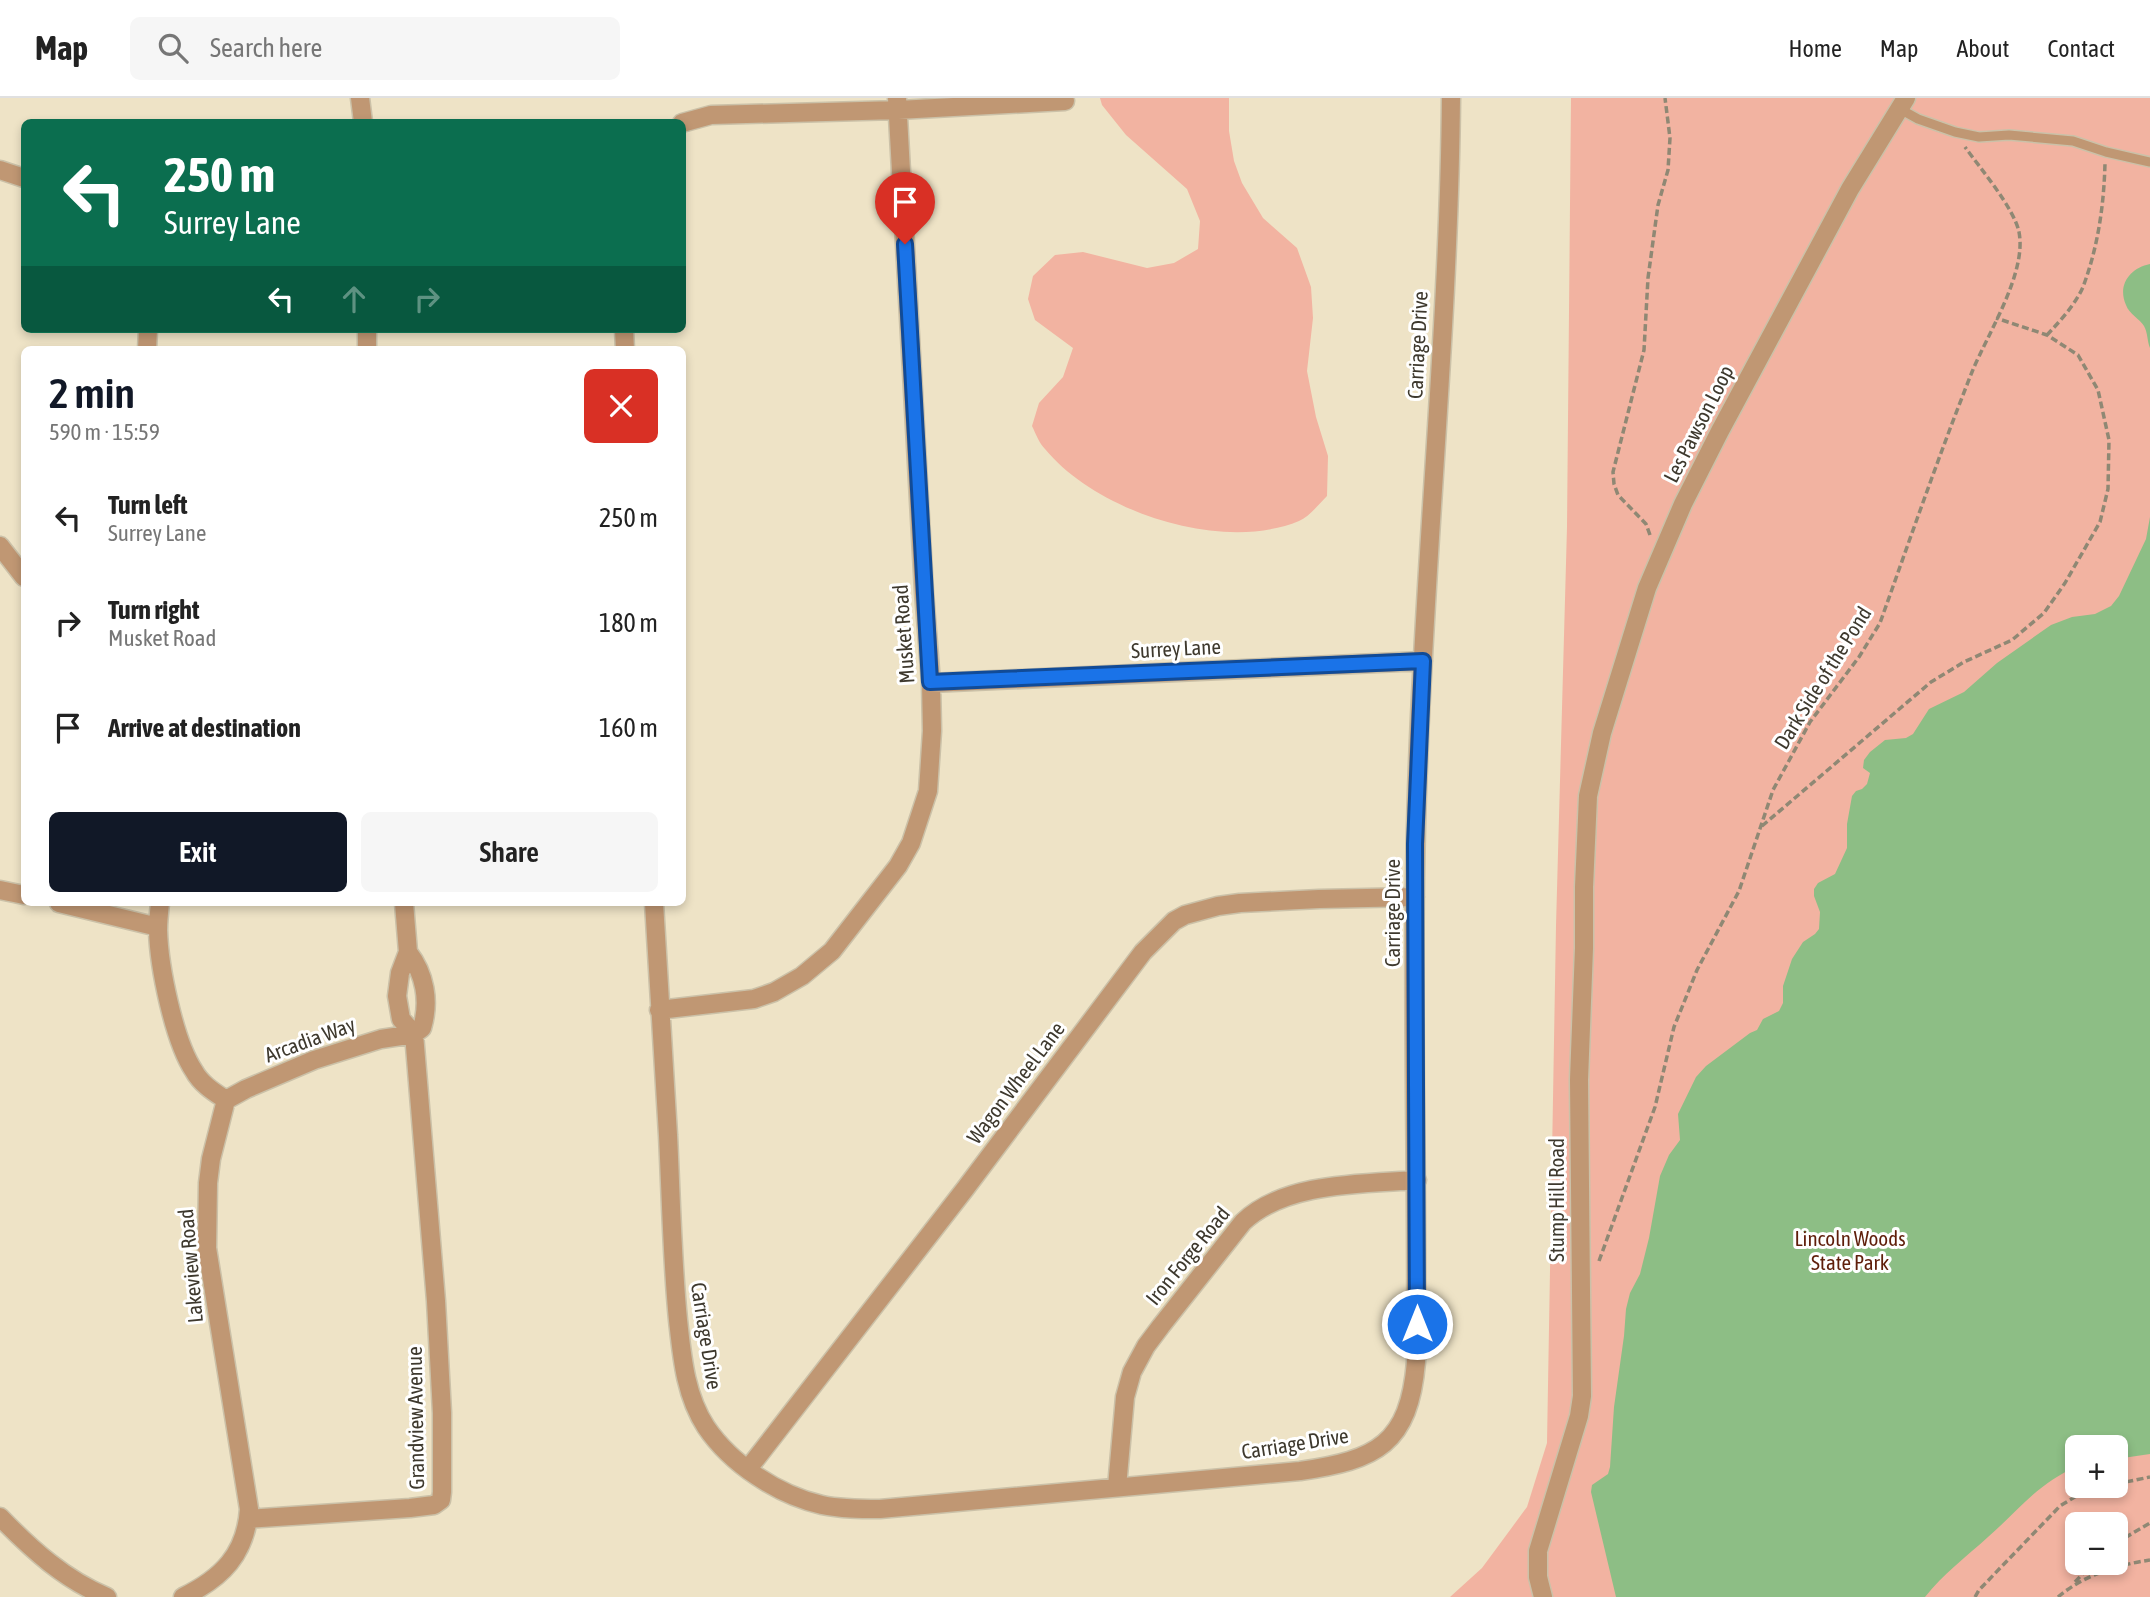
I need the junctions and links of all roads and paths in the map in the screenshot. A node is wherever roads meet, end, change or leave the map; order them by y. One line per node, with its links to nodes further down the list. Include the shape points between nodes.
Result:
1 (360, 98): 7 (street)
2 (1451, 98): 19 (street, Carriage Drive)
3 (1665, 98): 17 (path, via 1668,170 1648,278 1644,350 1614,472 1618,495 1646,524)
4 (1065, 101): 6 (street)
5 (1903, 103): 9 (lane, via 1918,119); 17 (street, Les Pawson Loop, via 1850,188 1720,431)
6 (898, 104): 8 (street, via 711,115); 20 (street, Musket Road)
7 (363, 119)
8 (686, 122)
9 (1955, 132): 10 (lane, via 2073,141); 14 (path, Dark Side of the Pond, via 2019,230 2021,251 2015,277)
10 (2106, 152): 11 (lane); 15 (path, via 2104,201 2082,289)
11 (2150, 162)
12 (0, 170): 13 (street)
13 (21, 177)
14 (1996, 318): 15 (path); 22 (path, Dark Side of the Pond, via 1972,371 1880,623 1810,722 1773,790)
15 (2047, 335): 22 (path, via 2078,355 2098,390 2109,440 2108,489 2100,522 2065,583 2044,613 2012,640 1931,682)
16 (0, 546): 18 (street)
17 (1660, 556): 21 (street, Les Pawson Loop, via 1617,680)
18 (21, 573)
19 (1423, 661): 20 (street, Surrey Lane); 25 (street, Carriage Drive)
20 (930, 682): 32 (street, Musket Road, via 928,791 911,842 890,877 832,951 802,976 764,995 733,1003)
21 (1588, 796): 51 (street, Stump Hill Road, via 1579,1080 1582,1396 1580,1416 1538,1551)
22 (1761, 827): 36 (path, Dark Side of the Pond, via 1739,891 1697,970 1674,1027 1655,1107)
23 (0, 890): 24 (street)
24 (21, 894)
25 (1415, 897): 35 (street, Carriage Drive); 37 (street, Wagon Wheel Lane, via 1240,903 1174,920 1143,952)
26 (71, 906): 30 (street)
27 (160, 906): 30 (street)
28 (404, 906): 31 (street, Grandview Avenue)
29 (654, 906): 32 (street, Carriage Drive)
30 (158, 927): 34 (street, via 159,950 184,1053 203,1083)
31 (408, 951): 33 (street, Grandview Avenue, via 397,996 401,1019); 33 (street, Grandview Avenue, via 422,974 426,1000 422,1028)
32 (659, 1010): 37 (street, Carriage Drive, via 675,1288 685,1374 705,1425 723,1449)
33 (414, 1034): 34 (street, Arcadia Way, via 314,1059); 43 (street, Grandview Avenue, via 436,1301 441,1500 410,1508)
34 (226, 1100): 43 (street, Lakeview Road, via 211,1159 207,1248)
35 (1417, 1180): 40 (street, Iron Forge Road, via 1303,1192 1263,1207 1242,1222 1146,1346 1132,1372 1125,1397); 40 (street, Carriage Drive, via 1414,1389 1408,1409 1384,1444 1365,1456 1322,1468)
36 (1596, 1270)
37 (748, 1469): 40 (street, Carriage Drive, via 780,1490 845,1508 880,1509)
38 (2150, 1477): 39 (path)
39 (2128, 1482)
40 (1117, 1487)
41 (2073, 1498): 52 (path, via 2060,1506)
42 (0, 1517): 49 (street, via 68,1577)
43 (248, 1518): 50 (street, via 241,1547 230,1561 214,1579)
44 (2150, 1523): 45 (path)
45 (2128, 1536)
46 (2150, 1560): 48 (path, via 2099,1572)
47 (2082, 1575): 48 (path)
48 (2073, 1584): 53 (path)
49 (107, 1597)
50 (183, 1597)
51 (1543, 1597)
52 (1975, 1597)
53 (2058, 1597)

